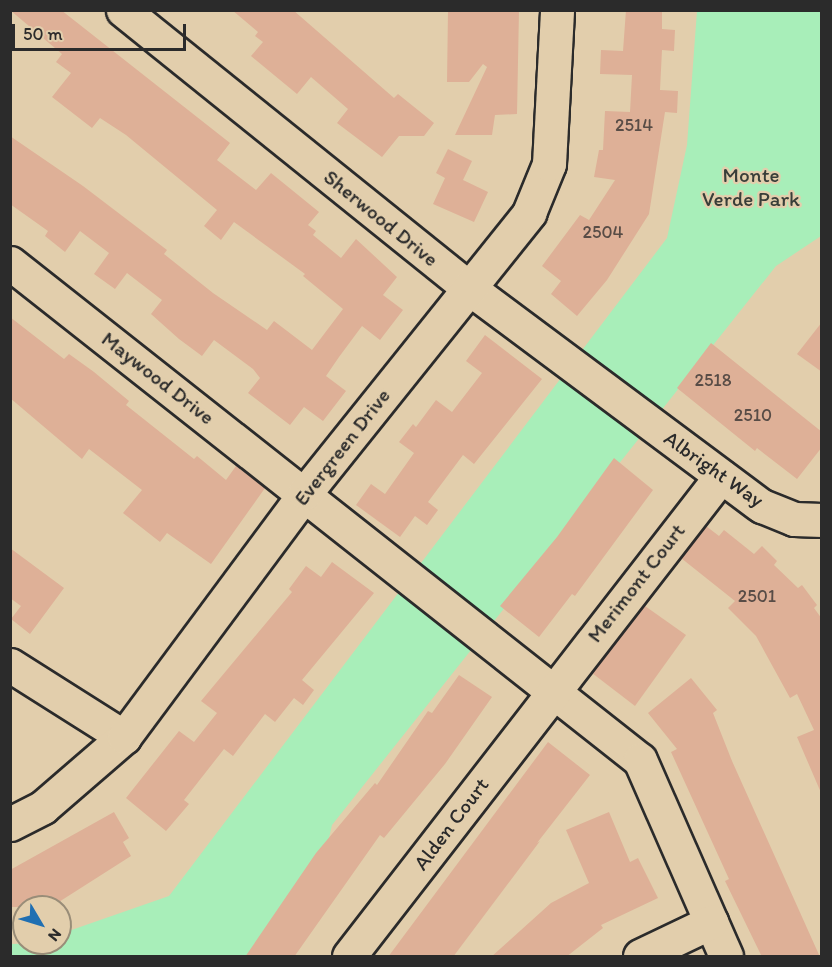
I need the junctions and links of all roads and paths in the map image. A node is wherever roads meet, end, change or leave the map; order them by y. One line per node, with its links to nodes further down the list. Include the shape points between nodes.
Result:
1 (123, 10): 4 (street, Sherwood Drive)
2 (557, 10): 4 (street, Evergreen Drive, via 549,164 529,213)
3 (10, 263): 7 (street, Maywood Drive)
4 (469, 288): 5 (street, Sherwood Drive); 7 (street, Evergreen Drive)
5 (644, 419): 6 (street, Albright Way)
6 (721, 476): 8 (street, Albright Way, via 762,506 794,519); 10 (street, Merimont Court)
7 (305, 493): 10 (street); 11 (street, Evergreen Drive)
8 (822, 520)
9 (10, 665): 11 (street)
10 (552, 691): 13 (street, via 640,760); 14 (street, Alden Court)
11 (124, 737): 12 (street, Evergreen Drive, via 43,807)
12 (10, 824)
13 (711, 922): 15 (street); 16 (street)
14 (349, 957)
15 (640, 957)
16 (726, 957)

